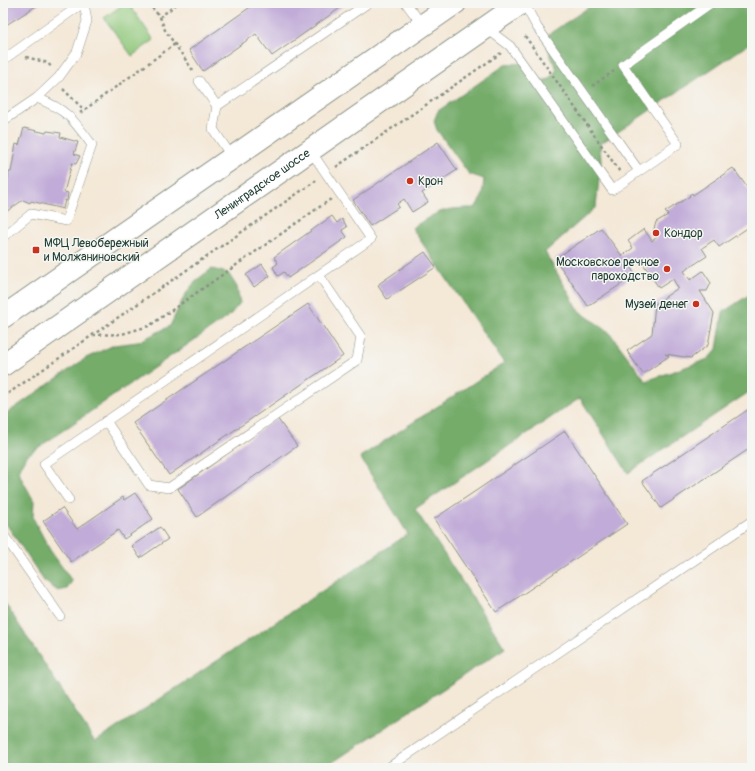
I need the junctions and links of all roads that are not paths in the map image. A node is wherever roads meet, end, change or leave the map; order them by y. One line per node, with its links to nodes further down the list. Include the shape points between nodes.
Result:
1 (84, 3): 9 (lane); 11 (lane, via 87,21 77,52 57,79)
2 (368, 3): 12 (lane)
3 (406, 3): 7 (lane)
4 (455, 3): 7 (main road)
5 (522, 3): 8 (main road, Ленинградское шоссе); 16 (lane)
6 (711, 3): 16 (lane, via 623,65 678,144)
7 (423, 26): 15 (main road)
8 (486, 28): 14 (main road, Ленинградское шоссе); 16 (lane, via 510,46 612,190)
9 (3, 60)
10 (199, 81): 12 (lane)
11 (37, 98): 13 (lane); 17 (lane, via 57,106 73,118 92,145 66,221 31,214)
12 (217, 106): 15 (lane, via 213,129)
13 (3, 121)
14 (310, 150): 18 (lane, via 371,240); 20 (main road, Ленинградское шоссе)
15 (232, 157): 19 (main road)
16 (639, 171)
17 (3, 237)
18 (319, 275): 21 (lane); 21 (lane, via 361,337 356,360 208,462 169,488 149,485)
19 (3, 317)
20 (3, 365)
21 (106, 421): 22 (lane, via 44,464)
22 (69, 500)
23 (752, 521): 26 (lane)
24 (3, 534): 25 (lane)
25 (60, 616)
26 (388, 768)

